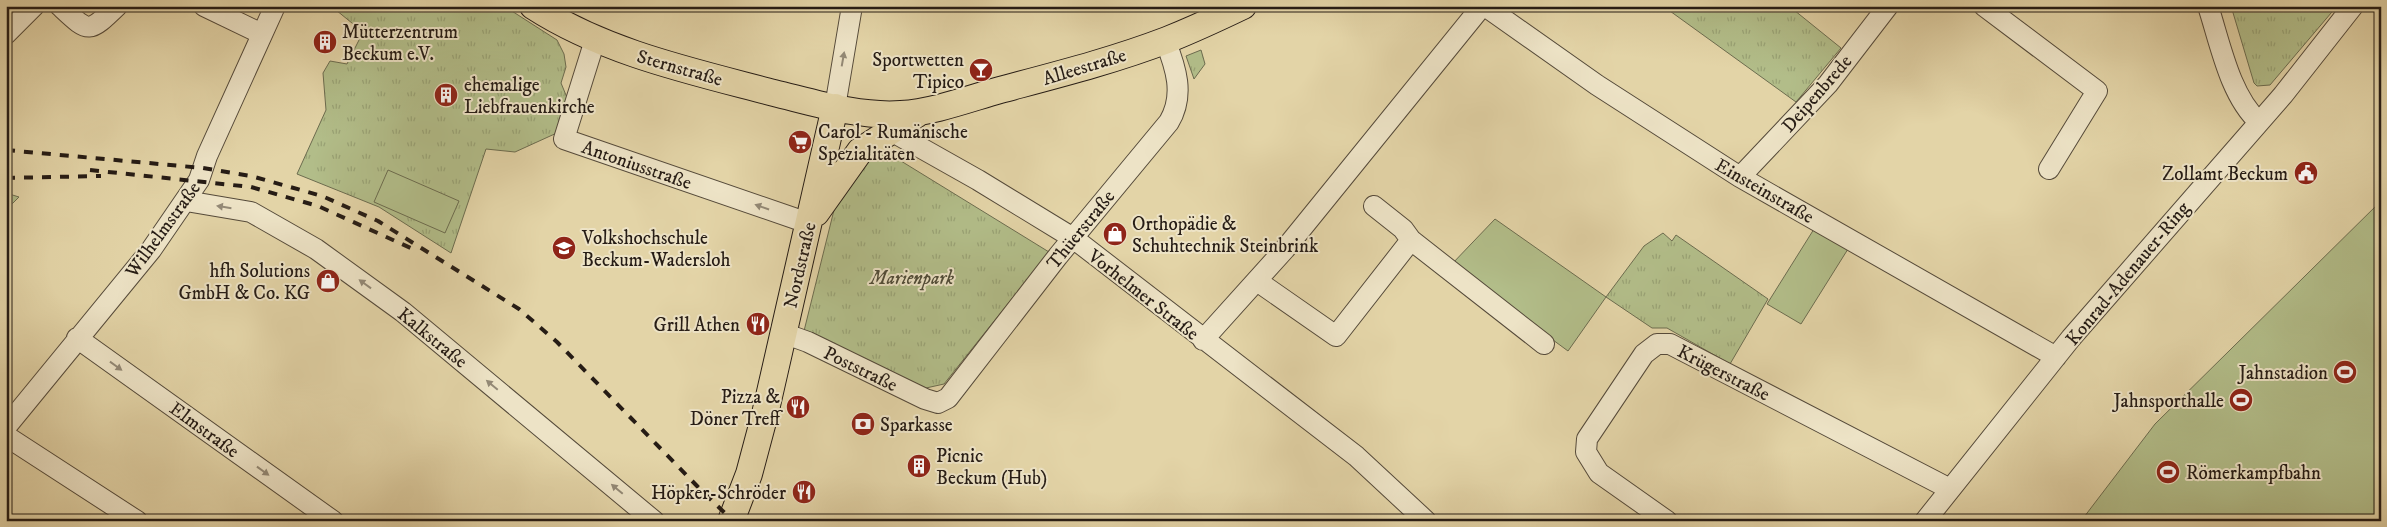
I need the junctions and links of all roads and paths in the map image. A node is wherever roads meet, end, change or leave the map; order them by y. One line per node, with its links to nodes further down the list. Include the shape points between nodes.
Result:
1 (34, 6): 14 (street)
2 (60, 6): 3 (street, via 81,26 90,28)
3 (117, 6)
4 (204, 6): 15 (street)
5 (275, 6): 15 (street, Wilhelmstraße)
6 (852, 6): 18 (street, Nordstraße, one-way to 6)
7 (1243, 6): 17 (main road, Alleestraße)
8 (1483, 6): 23 (street, Einsteinstraße, via 1597,85); 29 (street)
9 (1888, 6): 23 (street, Deipenbrede, via 1828,84)
10 (1984, 6): 22 (street, via 2097,91)
11 (2208, 6): 20 (street, via 2234,86 2246,111)
12 (2353, 6): 20 (street, Konrad-Adenauer-Ring)
13 (544, 9): 16 (main road, Sternstraße)
14 (6, 34)
15 (262, 34): 24 (street, Wilhelmstraße, via 207,156 200,180)
16 (595, 40): 18 (main road, Sternstraße, via 707,75); 26 (street, Antoniusstraße, one-way to 16, via 564,139)
17 (1165, 40): 19 (main road, Alleestraße, via 1096,64); 27 (street, Thüerstraße, via 1178,77 1175,112)
18 (834, 107): 19 (main road, Alleestraße, via 878,114); 21 (main road, Vorhelmer Straße); 26 (main road, Nordstraße)
19 (921, 112): 21 (main road, Alleestraße)
20 (2259, 122): 34 (street, Konrad-Adenauer-Ring)
21 (891, 131): 26 (main road, Alleestraße, via 860,150); 27 (street, Vorhelmer Straße)
22 (2049, 169)
23 (1740, 177): 34 (street, Einsteinstraße)
24 (186, 201): 31 (street, Wilhelmstraße, via 151,250); 41 (street, Kalkstraße, one-way to 24, via 403,312 316,249 250,212)
25 (1374, 206): 28 (street, via 1403,229)
26 (808, 223): 30 (main road, Nordstraße)
27 (1073, 238): 32 (street, Vorhelmer Straße); 35 (street, Thüerstraße, via 948,398)
28 (1411, 240): 29 (street, via 1336,336); 33 (street)
29 (1258, 281): 32 (street)
30 (784, 333): 35 (street, Poststraße); 42 (main road, Nordstraße, via 749,474)
31 (77, 338): 36 (street, Wilhelmstraße); 40 (street, Elmstraße, one-way to 40)
32 (1203, 340): 43 (street, Vorhelmer Straße, via 1356,456)
33 (1544, 344)
34 (2056, 358): 38 (street, Konrad-Adenauer-Ring)
35 (938, 403)
36 (6, 427)
37 (6, 436): 39 (street)
38 (1950, 489): 44 (street, Krügerstraße, via 1670,344 1657,344 1633,369 1587,439 1586,452 1599,473); 45 (street, Konrad-Adenauer-Ring)
39 (137, 521)
40 (333, 521)
41 (654, 521)
42 (731, 521)
43 (1426, 521)
44 (1667, 521)
45 (1925, 521)

